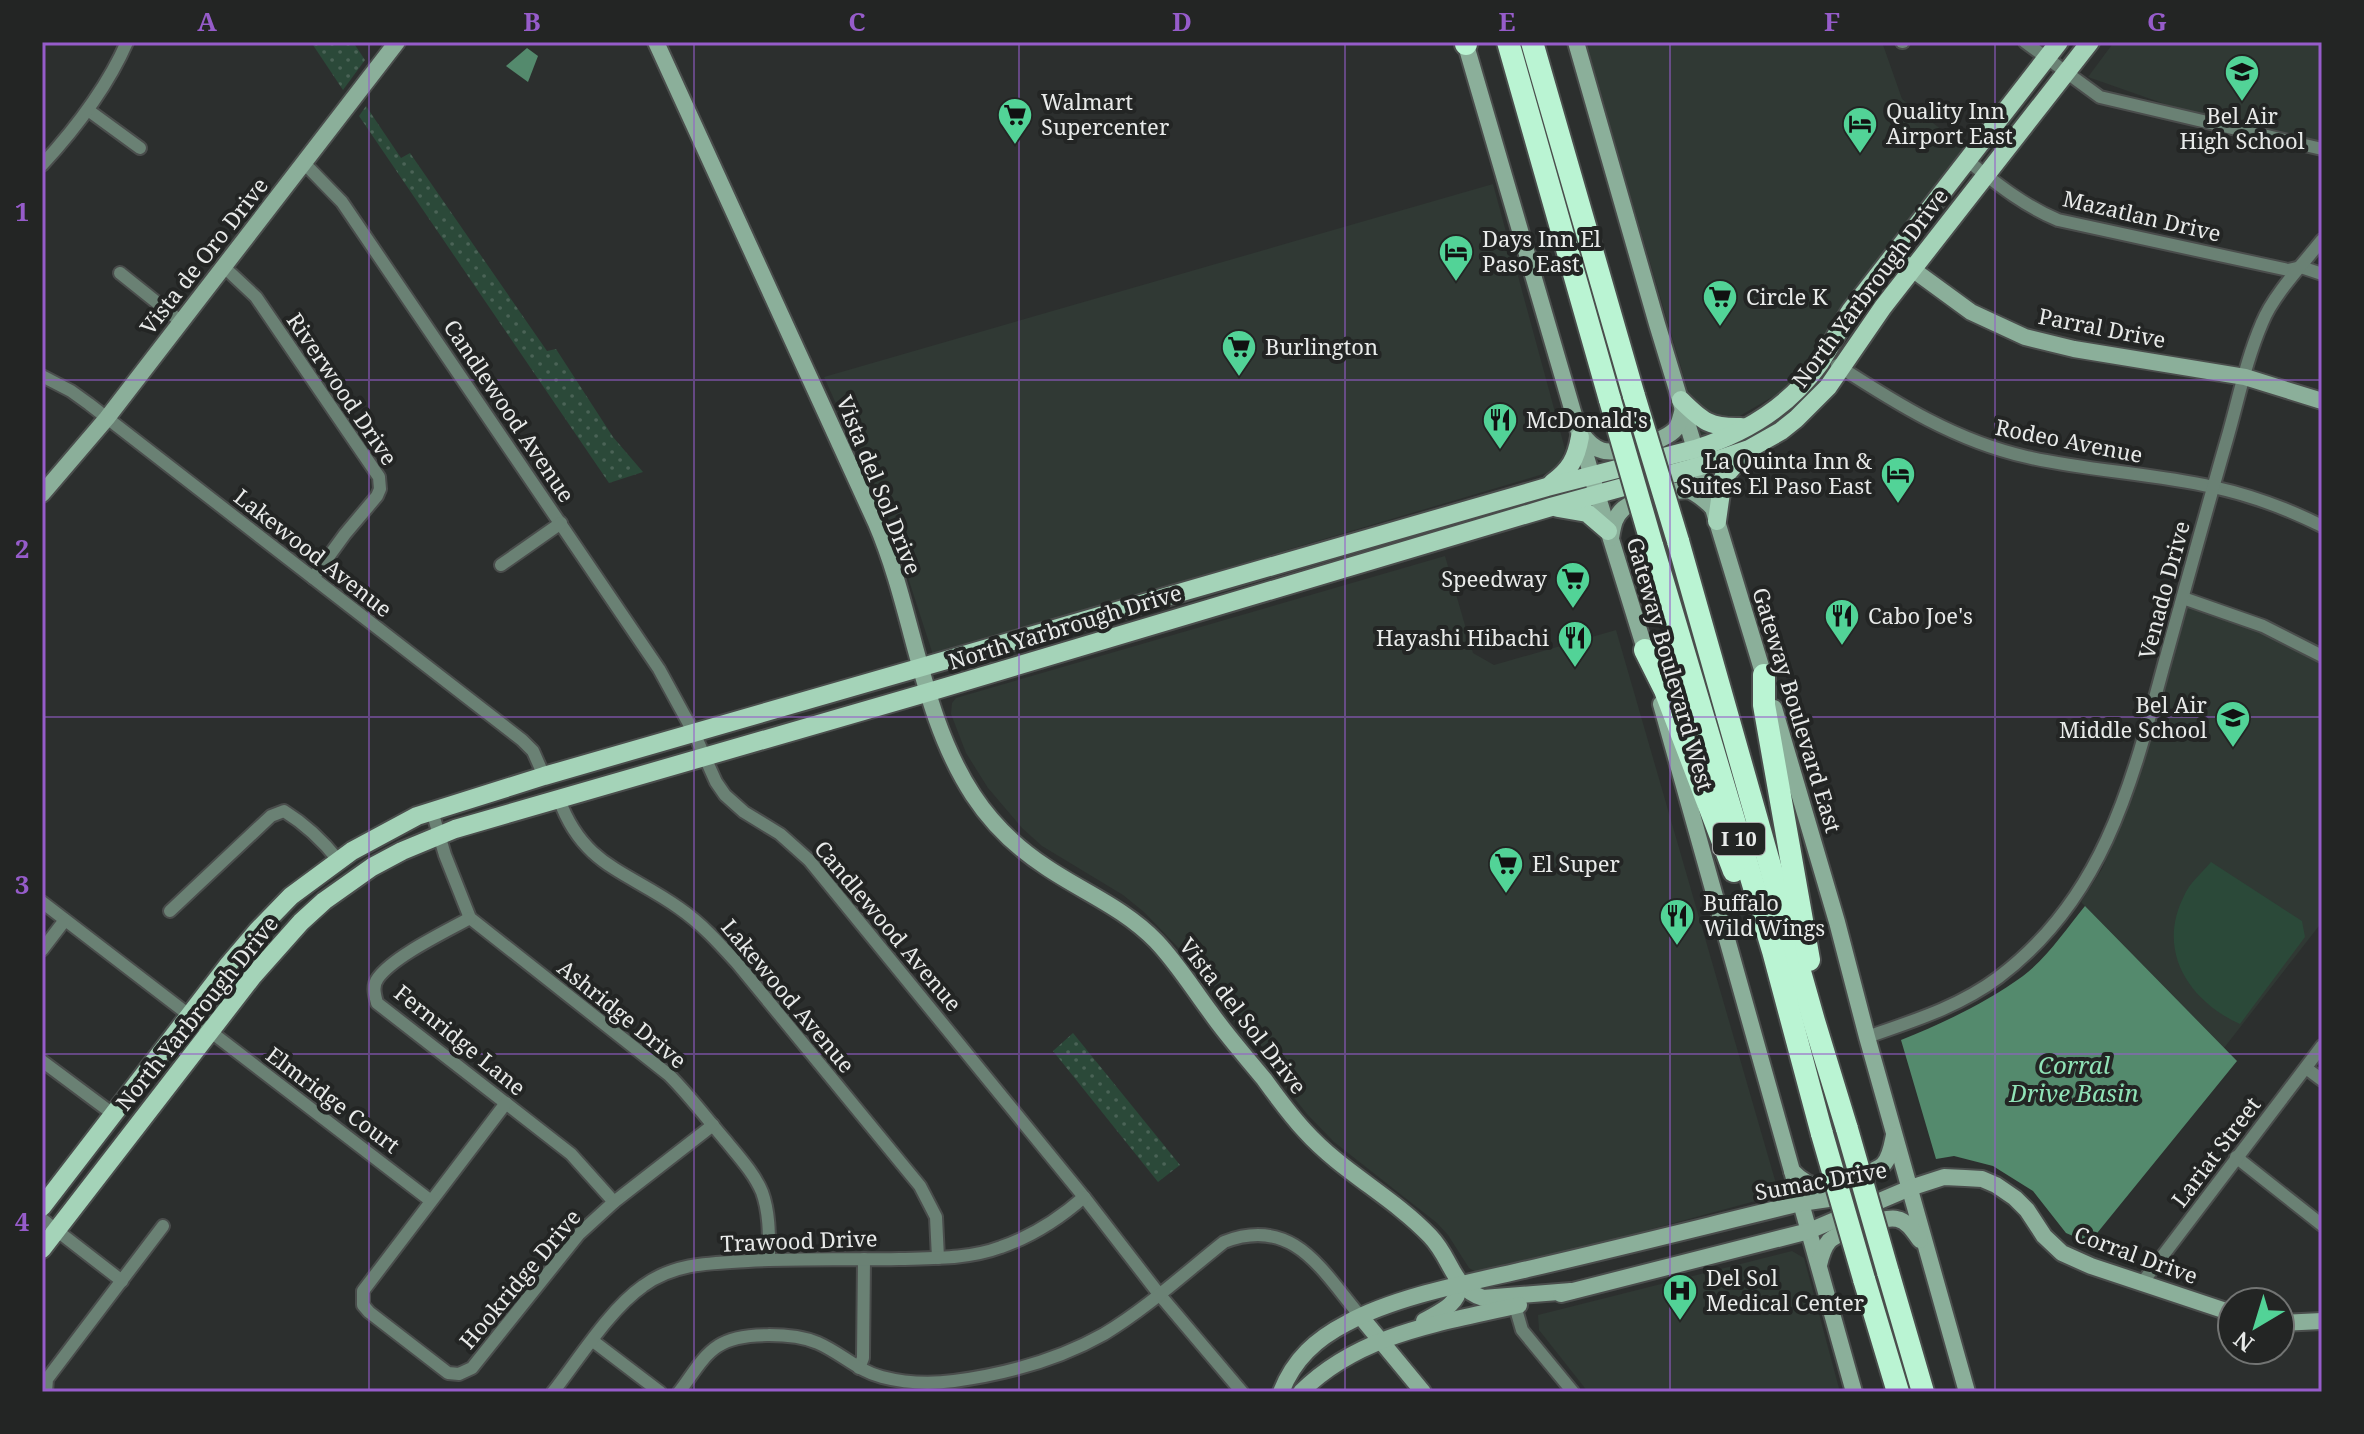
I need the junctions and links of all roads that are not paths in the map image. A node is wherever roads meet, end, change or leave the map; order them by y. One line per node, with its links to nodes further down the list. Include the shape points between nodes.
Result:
1 (127, 42): 13 (street)
2 (397, 42): 17 (main road, Vista de Oro Drive)
3 (656, 42): 56 (main road, Vista del Sol Drive, via 881,535)
4 (1508, 42): 71 (highway, I 10, bridge)
5 (1532, 42): 73 (highway, I 10, bridge)
6 (1576, 42): 33 (main road, Gateway Boulevard East)
7 (2025, 42): 11 (street)
8 (2059, 42): 11 (main road, North Yarbrough Drive)
9 (2090, 42): 12 (main road, North Yarbrough Drive)
10 (1466, 43): 36 (main road, Gateway Boulevard West)
11 (2046, 58): 12 (street); 16 (main road, North Yarbrough Drive)
12 (2066, 74): 15 (street, via 2114,101); 19 (main road, North Yarbrough Drive)
13 (88, 110): 14 (street); 18 (street)
14 (140, 148)
15 (2322, 149)
16 (1968, 161): 19 (street, Mazatlan Drive); 21 (main road, North Yarbrough Drive)
17 (304, 163): 22 (main road, Vista de Oro Drive); 46 (street, Candlewood Avenue, via 342,202)
18 (42, 165)
19 (1987, 176): 23 (street, Mazatlan Drive, via 2058,220 2288,270); 24 (main road, North Yarbrough Drive)
20 (2322, 240): 23 (street, Venado Drive)
21 (1893, 255): 24 (main road, Parral Drive); 28 (main road, North Yarbrough Drive)
22 (223, 266): 27 (main road, Vista de Oro Drive); 51 (street, Riverwood Drive, via 256,297 379,477 377,496)
23 (2301, 267): 26 (street, Mazatlan Drive); 31 (street, Venado Drive, via 2262,321)
24 (1912, 270): 29 (main road, North Yarbrough Drive); 31 (main road, Parral Drive, via 1971,312 2025,337)
25 (120, 273): 27 (street)
26 (2322, 274)
27 (180, 321): 34 (main road, Vista de Oro Drive)
28 (1824, 356): 29 (street, Rodeo Avenue); 35 (main road, North Yarbrough Drive, via 1787,400)
29 (1842, 368): 37 (main road, North Yarbrough Drive, via 1796,419); 41 (street, Rodeo Avenue, via 1910,411 1993,448)
30 (42, 376): 34 (street, Lakewood Avenue)
31 (2245, 377): 32 (main road, Parral Drive); 41 (street, Venado Drive)
32 (2322, 401)
33 (1682, 405): 35 (main road, via 1710,425); 36 (main road, via 1678,426 1662,439 1612,453); 38 (main road, Gateway Boulevard East)
34 (107, 418): 42 (main road, Vista de Oro Drive); 51 (street, Lakewood Avenue)
35 (1752, 426): 38 (main road, North Yarbrough Drive)
36 (1579, 433): 39 (main road, Gateway Boulevard West); 40 (main road, via 1571,466)
37 (1749, 449): 38 (main road, North Yarbrough Drive); 45 (main road, via 1723,478)
38 (1698, 458): 39 (main road, North Yarbrough Drive); 43 (main road, North Yarbrough Drive); 45 (main road, Gateway Boulevard East)
39 (1592, 475): 40 (main road, North Yarbrough Drive); 43 (main road, Gateway Boulevard West)
40 (1547, 487): 49 (main road, North Yarbrough Drive)
41 (2213, 487): 47 (street, Rodeo Avenue); 53 (street, Venado Drive)
42 (42, 494)
43 (1597, 494): 44 (main road, North Yarbrough Drive); 48 (main road, Gateway Boulevard West)
44 (1551, 507): 48 (main road, via 1587,513); 52 (main road, North Yarbrough Drive)
45 (1715, 514): 48 (main road, via 1689,490 1678,490 1628,505); 57 (main road, Gateway Boulevard East)
46 (561, 523): 50 (street); 59 (street, Candlewood Avenue, via 659,669)
47 (2322, 526)
48 (1609, 535): 54 (main road, Gateway Boulevard West)
49 (1286, 563): 52 (main road); 56 (main road, North Yarbrough Drive)
50 (501, 565)
51 (313, 578): 61 (street, Lakewood Avenue, via 522,740)
52 (1293, 584): 58 (main road, North Yarbrough Drive)
53 (2183, 598): 55 (street, via 2263,626); 75 (street, Venado Drive, via 2124,801 2075,899 2041,941 1992,982 1949,1007)
54 (1645, 650): 71 (highway, via 1738,881); 85 (main road, Gateway Boulevard West)
55 (2322, 656)
56 (922, 668): 58 (main road, Vista del Sol Drive); 59 (main road, North Yarbrough Drive)
57 (1764, 675): 73 (highway, via 1764,705 1808,951); 75 (main road, Gateway Boulevard East)
58 (929, 692): 60 (main road, North Yarbrough Drive); 104 (main road, Vista del Sol Drive, via 961,775 1001,830 1046,868 1108,903 1156,941 1304,1130 1431,1237)
59 (694, 733): 60 (street, Candlewood Avenue); 61 (main road, North Yarbrough Drive)
60 (705, 758): 62 (main road, North Yarbrough Drive); 87 (street, Candlewood Avenue, via 725,795 809,860)
61 (544, 776): 63 (main road, North Yarbrough Drive)
62 (559, 799): 64 (main road, North Yarbrough Drive); 98 (street, Lakewood Avenue, via 574,831 595,855 681,909 737,963 920,1186 936,1217)
63 (432, 811): 64 (street); 65 (main road, North Yarbrough Drive)
64 (438, 836): 68 (street); 74 (main road, North Yarbrough Drive, via 372,867 324,901 275,949)
65 (338, 860): 67 (street, via 304,826 278,812); 72 (main road, North Yarbrough Drive, via 273,914)
66 (42, 902): 69 (street, Elmridge Court)
67 (170, 911)
68 (470, 918): 80 (street, Fernridge Lane, via 390,967 378,979 374,994 395,1018); 82 (street, Ashridge Drive, via 648,1057)
69 (65, 920): 70 (street); 72 (street, Elmridge Court)
70 (42, 950)
71 (1773, 951): 126 (highway, I 10, bridge)
72 (189, 1014): 74 (street, Elmridge Court); 81 (main road, North Yarbrough Drive)
73 (1814, 1021): 127 (highway, I 10, bridge)
74 (210, 1031): 88 (street, Elmridge Court); 92 (main road, North Yarbrough Drive)
75 (1867, 1037): 83 (main road, Gateway Boulevard East)
76 (2322, 1046): 78 (street, Lariat Street)
77 (42, 1061): 81 (street)
78 (2306, 1068): 79 (street); 84 (street, Lariat Street)
79 (2322, 1080)
80 (506, 1103): 88 (street, Hookridge Drive); 89 (street, Fernridge Lane, via 571,1154)
81 (113, 1114): 91 (main road, North Yarbrough Drive)
82 (713, 1125): 89 (street, Hookridge Drive); 100 (street, Ashridge Drive, via 762,1191)
83 (1894, 1135): 85 (main road, via 1884,1164 1830,1187 1814,1187); 86 (main road, Gateway Boulevard East)
84 (2236, 1157): 93 (street); 103 (street, Lariat Street)
85 (1791, 1170): 90 (main road, Gateway Boulevard West)
86 (1910, 1188): 90 (main road, Sumac Drive); 95 (main road, Sumac Drive); 96 (main road, Gateway Boulevard East); 103 (main road, Corral Drive, via 1944,1177 1982,1179 2015,1198 2062,1253)
87 (1084, 1197): 98 (street, Trawood Drive, via 1025,1238 999,1249); 106 (street, Candlewood Avenue)
88 (431, 1201): 89 (street, Hookridge Drive, via 364,1288 363,1305 448,1373 459,1374 472,1368 579,1234)
89 (614, 1202)
90 (1801, 1203): 95 (main road, Gateway Boulevard West); 104 (main road, Sumac Drive)
91 (42, 1207)
92 (49, 1224): 97 (main road, North Yarbrough Drive); 102 (street)
93 (2322, 1225)
94 (163, 1226): 102 (street)
95 (1809, 1231): 101 (main road, Gateway Boulevard West); 105 (main road, Sumac Drive)
96 (1926, 1248): 101 (main road, via 1910,1227 1887,1219 1829,1241); 128 (main road, Gateway Boulevard East)
97 (42, 1249)
98 (938, 1258): 99 (street, Trawood Drive)
99 (864, 1259): 100 (street, Trawood Drive); 115 (street)
100 (769, 1260): 114 (street, Trawood Drive, via 685,1266 660,1276 622,1304)
101 (1819, 1265): 125 (main road, Gateway Boulevard West)
102 (122, 1281): 116 (street, via 47,1379)
103 (2142, 1283): 108 (main road, Corral Drive)
104 (1460, 1285): 105 (main road, via 1483,1298); 109 (main road, Sumac Drive); 112 (main road, via 1453,1305)
105 (1571, 1291): 107 (main road, Sumac Drive)
106 (1159, 1294): 109 (street, via 1224,1242 1273,1235 1307,1253); 115 (street, via 1102,1335 1015,1369 953,1381 904,1382); 120 (street, Candlewood Avenue)
107 (1515, 1306): 112 (main road, Sumac Drive); 124 (street, via 1522,1330)
108 (2216, 1308)
109 (1361, 1317): 113 (main road); 121 (main road, Sumac Drive, via 1307,1350)
110 (2322, 1321): 111 (main road)
111 (2296, 1322)
112 (1400, 1334): 113 (main road, Sumac Drive)
113 (1381, 1340): 122 (main road, Sumac Drive, via 1315,1378); 123 (main road)
114 (593, 1341): 117 (street, Trawood Drive); 118 (street)
115 (859, 1368): 119 (street, via 802,1339 732,1339 711,1351)
116 (46, 1392)
117 (553, 1392)
118 (660, 1392)
119 (679, 1392)
120 (1242, 1392)
121 (1281, 1392)
122 (1301, 1392)
123 (1423, 1392)
124 (1573, 1392)
125 (1854, 1392)
126 (1898, 1392)
127 (1923, 1392)
128 (1967, 1392)

